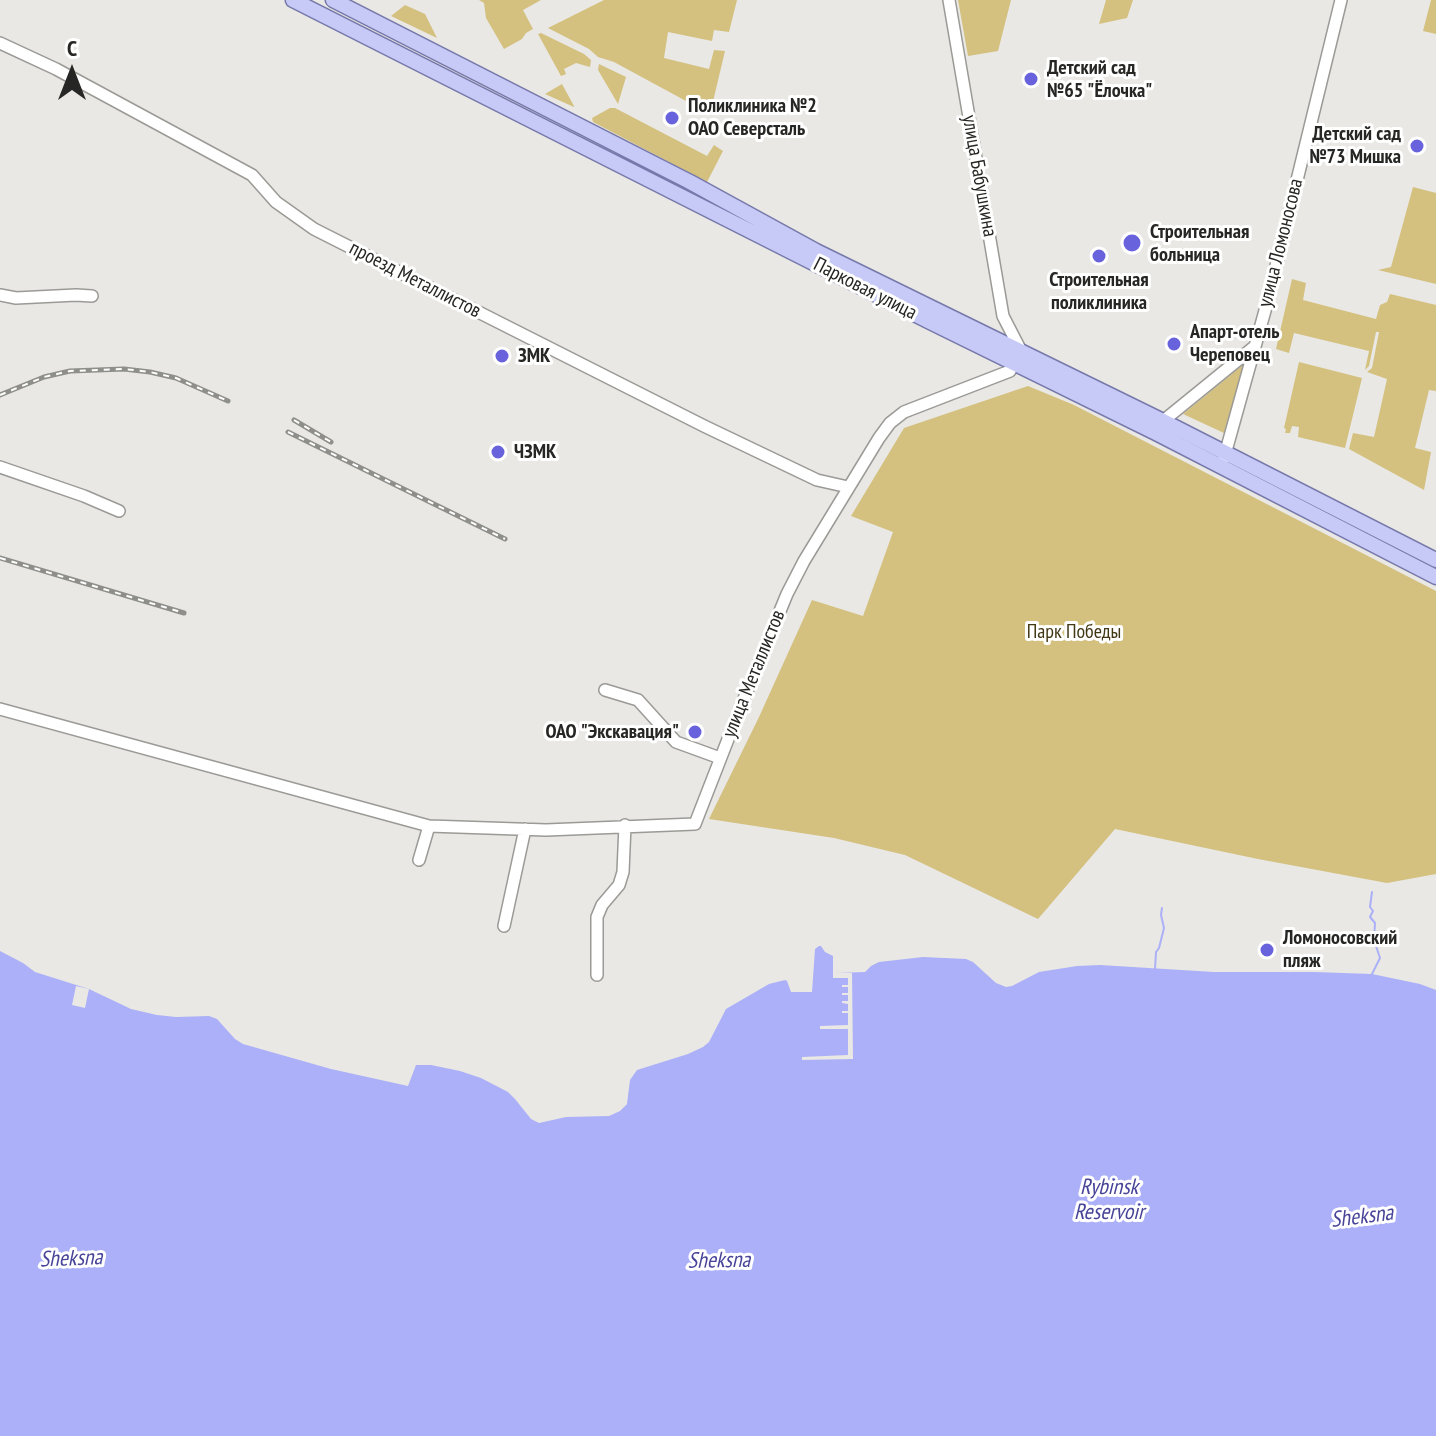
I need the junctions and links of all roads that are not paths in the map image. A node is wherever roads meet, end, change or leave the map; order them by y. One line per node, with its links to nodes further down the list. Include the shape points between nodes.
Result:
1 (293, 0): 9 (main road, Парковая улица)
2 (333, 0): 9 (main road, Парковая улица)
3 (949, 0): 9 (street, улица Бабушкина, via 1003,316)
4 (1341, 0): 8 (street, улица Ломоносова)
5 (0, 43): 13 (street, проезд Металлистов, via 252,175 276,202 314,229 704,426 817,480)
6 (0, 295): 7 (street)
7 (92, 296)
8 (1255, 346): 10 (street); 11 (street, улица Ломоносова)
9 (1017, 356): 10 (main road, Парковая улица); 13 (street, улица Металлистов, via 1010,371 904,412 890,423)
10 (1159, 427): 11 (main road, Парковая улица)
11 (1223, 459): 15 (main road, Парковая улица); 16 (main road, Парковая улица)
12 (0, 467): 14 (street)
13 (848, 487): 19 (street, улица Металлистов, via 787,594)
14 (119, 511)
15 (1436, 560)
16 (1436, 577)
17 (605, 690): 19 (street, via 638,700 676,742)
18 (0, 709): 21 (street, улица Металлистов)
19 (720, 758): 20 (street, улица Металлистов, via 695,824)
20 (625, 825): 22 (street, улица Металлистов); 25 (street, via 623,872 597,917)
21 (429, 826): 22 (street, улица Металлистов); 23 (street)
22 (525, 829): 24 (street)
23 (419, 860)
24 (504, 926)
25 (597, 975)

